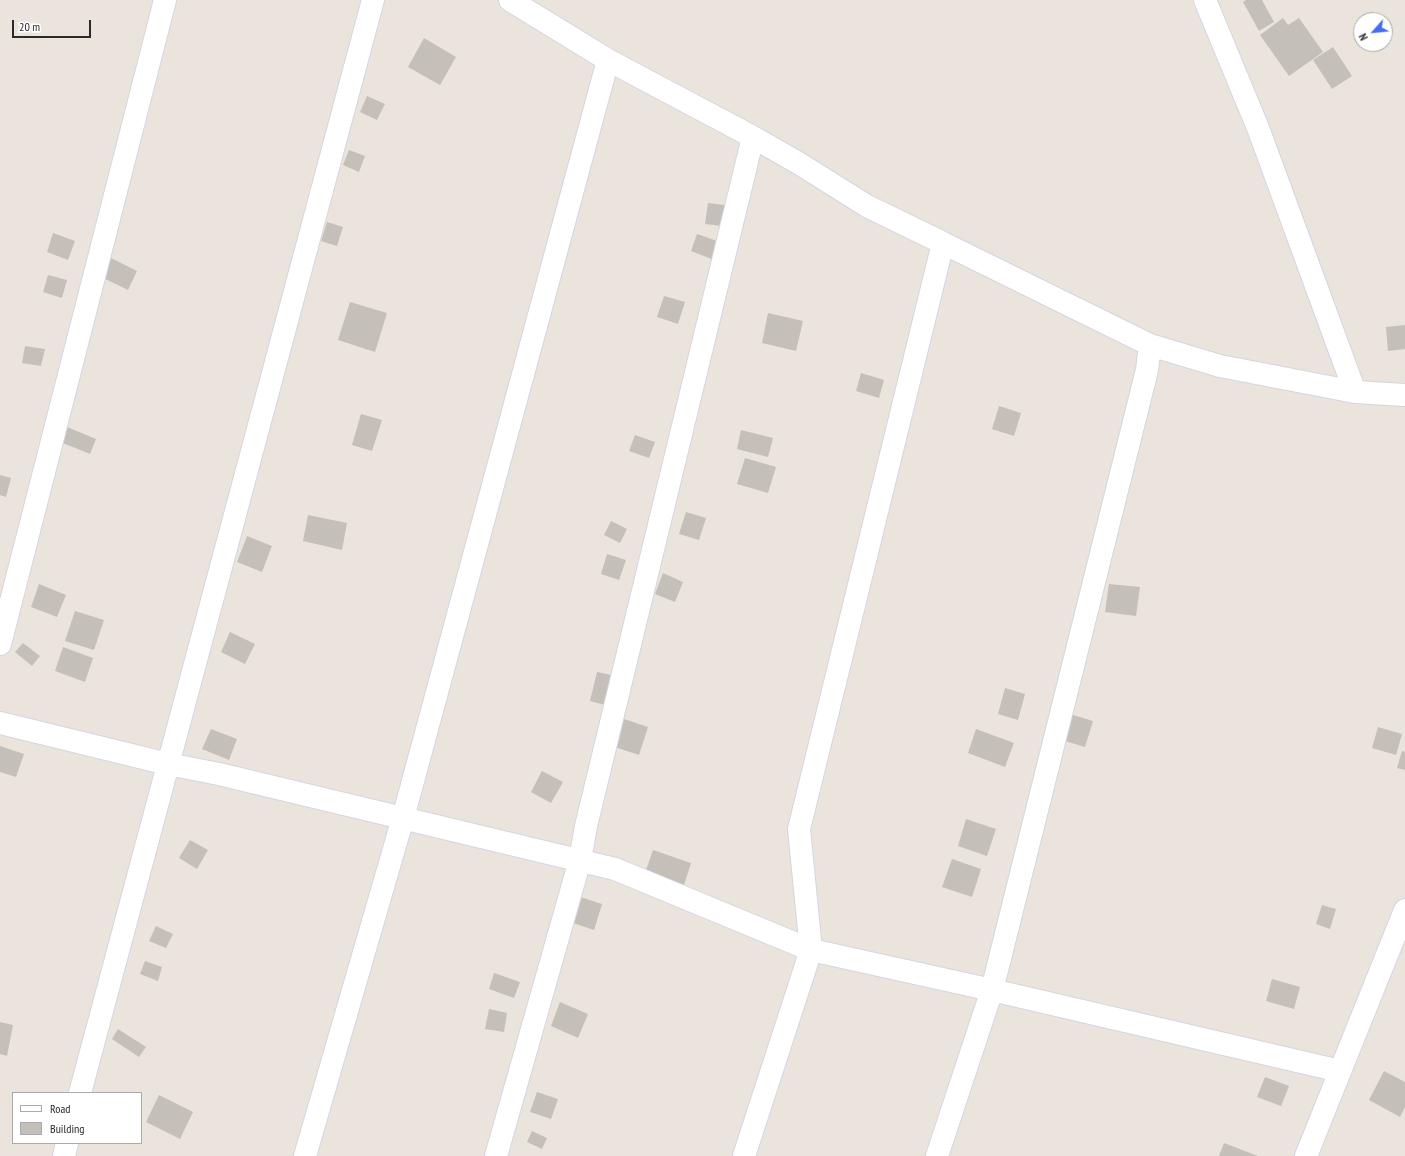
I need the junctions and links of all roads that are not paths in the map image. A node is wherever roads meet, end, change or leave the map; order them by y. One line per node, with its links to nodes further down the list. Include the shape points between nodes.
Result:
1 (165, 0): 11 (street)
2 (373, 0): 13 (street)
3 (510, 0): 5 (street)
4 (1205, 0): 9 (street, via 1258,128)
5 (608, 60): 6 (street); 14 (street)
6 (753, 137): 7 (street, via 867,206); 15 (street)
7 (943, 242): 8 (street); 17 (street, via 799,829)
8 (1150, 345): 9 (street, via 1220,366); 18 (street, via 1147,370)
9 (1355, 392): 10 (street)
10 (1405, 395)
11 (0, 644)
12 (0, 722): 13 (street)
13 (168, 764): 14 (street); 20 (street)
14 (403, 818): 15 (street); 23 (street)
15 (580, 860): 17 (street, via 614,869); 24 (street)
16 (1405, 910): 19 (street)
17 (811, 950): 18 (street); 25 (street)
18 (992, 990): 19 (street); 26 (street)
19 (1340, 1071): 27 (street)
20 (80, 1092)
21 (67, 1144): 22 (street)
22 (64, 1156)
23 (305, 1156)
24 (496, 1156)
25 (744, 1156)
26 (937, 1156)
27 (1306, 1156)

